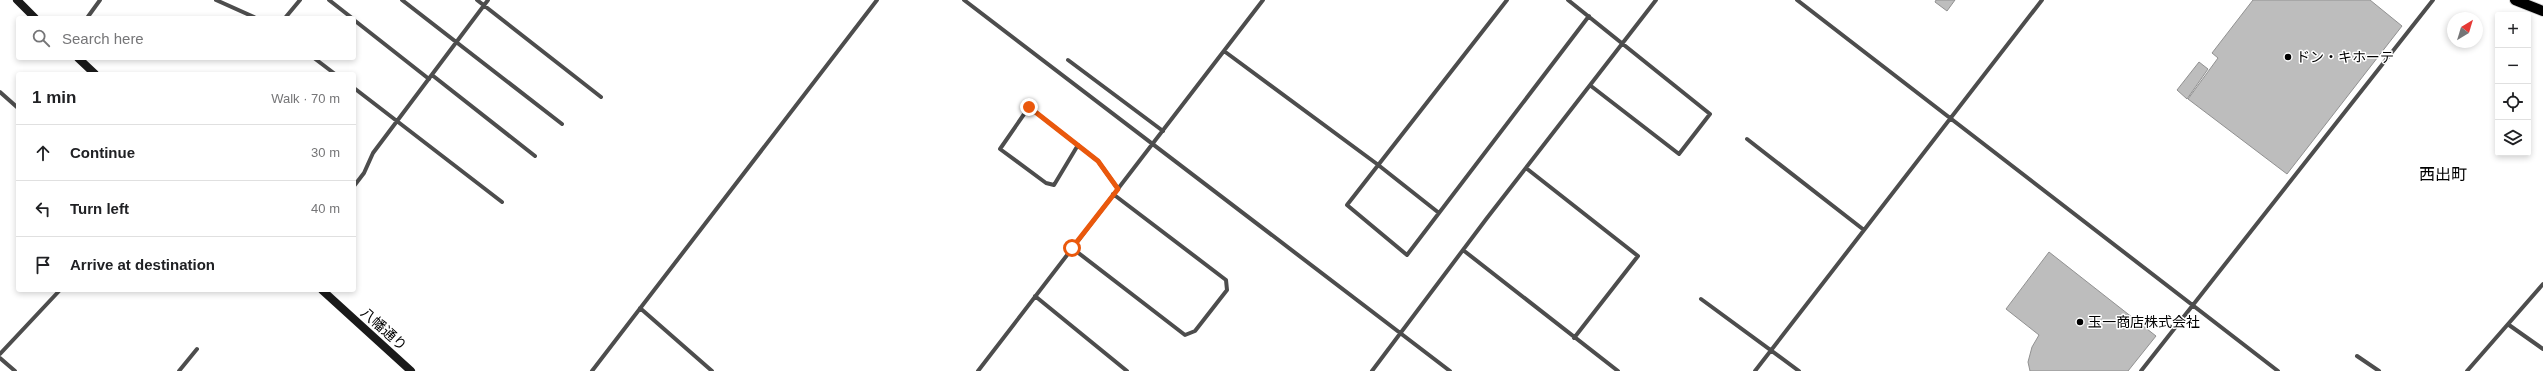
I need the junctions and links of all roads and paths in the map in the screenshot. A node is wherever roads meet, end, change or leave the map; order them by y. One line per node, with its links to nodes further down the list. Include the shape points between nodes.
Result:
1 (17, 0): 21 (street)
2 (100, 0): 22 (street)
3 (216, 0): 23 (street)
4 (300, 0): 24 (street)
5 (329, 0): 25 (street)
6 (402, 0): 28 (street)
7 (477, 0): 19 (street)
8 (488, 0): 19 (street)
9 (877, 0): 66 (street)
10 (964, 0): 48 (street)
11 (1263, 0): 30 (street)
12 (1507, 0): 50 (street)
13 (1568, 0): 26 (street)
14 (1656, 0): 29 (street)
15 (1797, 0): 42 (street)
16 (2042, 0): 42 (street)
17 (2433, 0): 65 (street)
18 (2516, 0): 20 (main road)
19 (484, 5): 28 (street); 40 (street)
20 (2543, 11)
21 (33, 16)
22 (88, 16)
23 (252, 16)
24 (287, 16)
25 (349, 16)
26 (1589, 16): 29 (street); 56 (street)
27 (356, 21): 36 (street)
28 (456, 42): 36 (street); 44 (street)
29 (1624, 44): 37 (street); 37 (street, via 1710,114 1679,154)
30 (1224, 51): 45 (street); 50 (street)
31 (80, 60): 34 (street)
32 (317, 60): 35 (street)
33 (1068, 60): 45 (street)
34 (93, 72)
35 (332, 72)
36 (430, 77): 43 (street); 49 (street)
37 (1591, 86): 51 (street)
38 (356, 90): 43 (street)
39 (0, 92): 41 (street)
40 (601, 97)
41 (16, 106)
42 (1951, 118): 57 (street); 65 (street)
43 (397, 121): 52 (street, via 373,153); 55 (street)
44 (562, 124)
45 (1163, 131): 48 (street)
46 (1747, 139): 57 (street)
47 (1078, 145): 47 (street, via 1029,107 1000,149 1046,183 1054,184); 53 (street, via 1098,161)
48 (1152, 145): 53 (street); 68 (street)
49 (535, 156)
50 (1377, 164): 56 (street); 56 (street, via 1347,205 1407,254)
51 (1526, 168): 59 (street); 69 (street, via 1638,256)
52 (356, 183)
53 (1118, 189): 54 (street)
54 (1114, 194): 58 (street); 58 (street, via 1226,280 1227,290 1195,331 1185,335)
55 (502, 202)
56 (1439, 213)
57 (1864, 230): 72 (street)
58 (1072, 248): 63 (street)
59 (1463, 250): 68 (street); 69 (street)
60 (2543, 284): 67 (street)
61 (58, 292): 73 (street)
62 (324, 292): 78 (street, 八幡通り)
63 (1035, 296): 81 (street); 82 (street)
64 (1701, 300): 72 (street)
65 (2192, 305): 88 (street); 89 (street)
66 (640, 308): 79 (street); 80 (street)
67 (2509, 325): 71 (street); 91 (street)
68 (1401, 333): 83 (street); 84 (street)
69 (1574, 338): 85 (street)
70 (197, 349): 77 (street)
71 (2543, 349)
72 (1772, 350): 86 (street); 87 (street)
73 (0, 354)
74 (2357, 356): 90 (street)
75 (0, 358): 76 (street)
76 (15, 371)
77 (179, 371)
78 (411, 371)
79 (592, 371)
80 (712, 371)
81 (978, 371)
82 (1127, 371)
83 (1372, 371)
84 (1450, 371)
85 (1618, 371)
86 (1755, 371)
87 (1799, 371)
88 (2140, 371)
89 (2278, 371)
90 (2378, 371)
91 (2467, 371)

